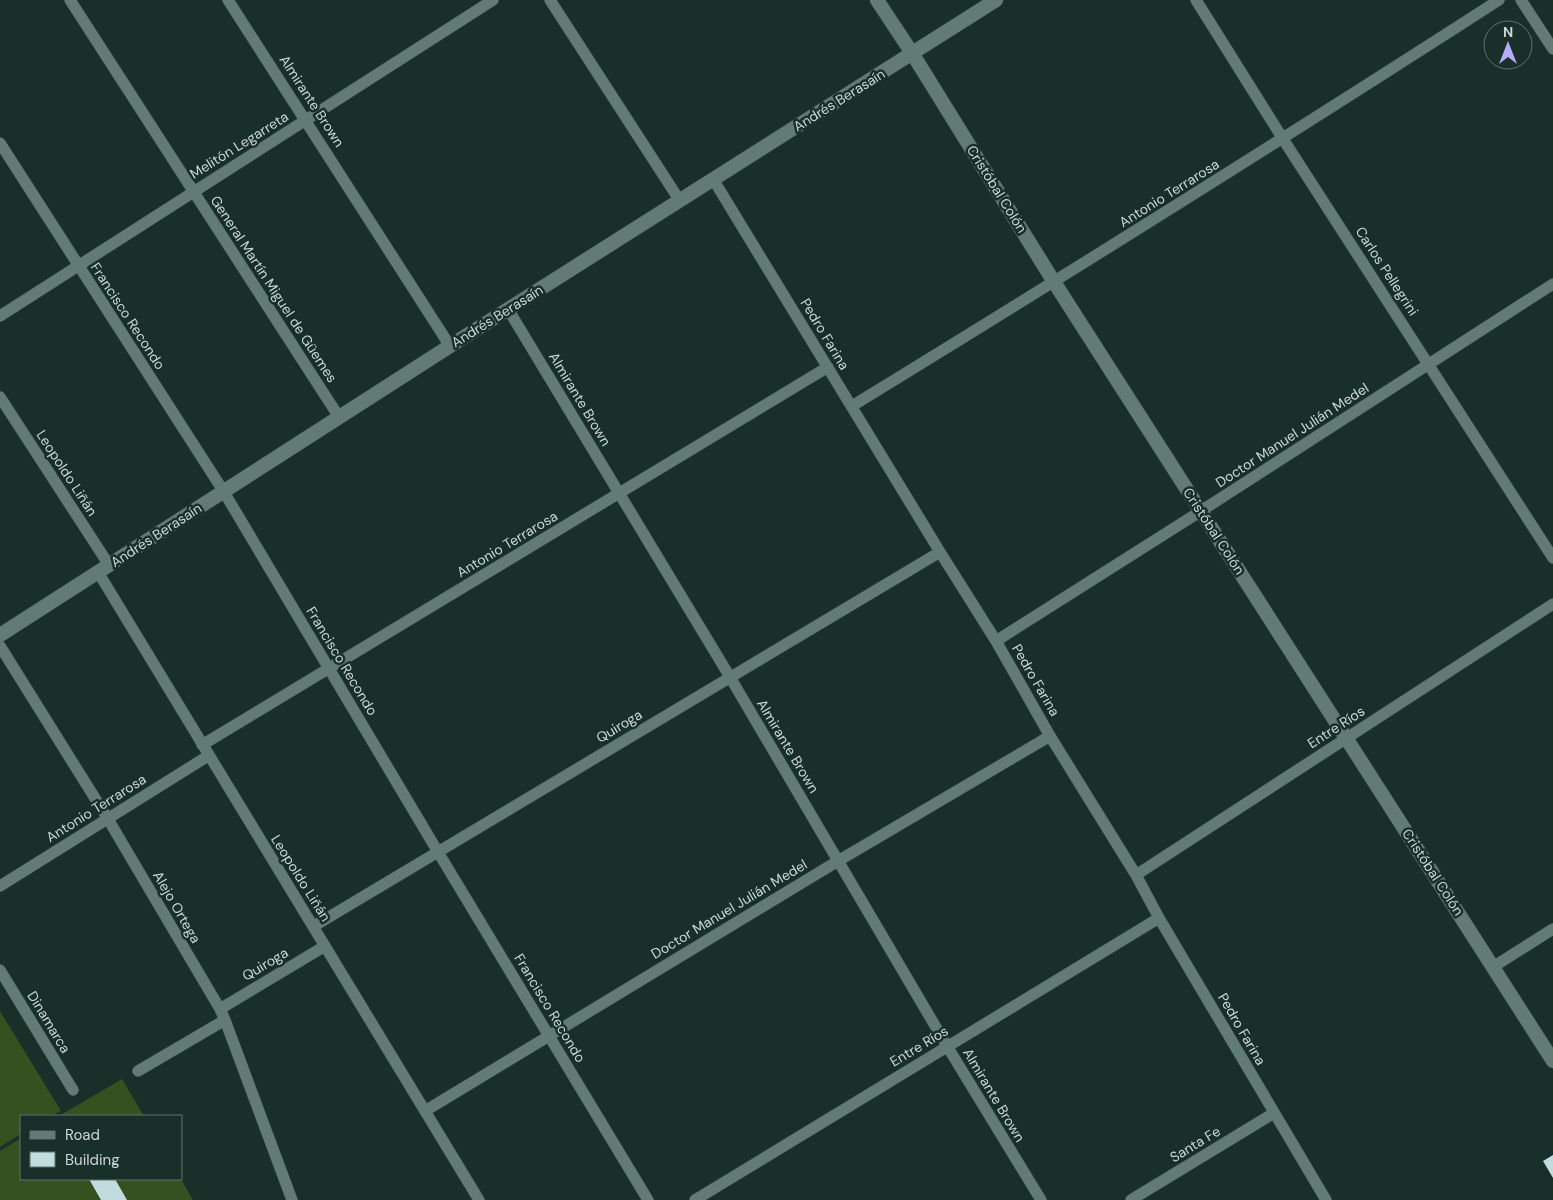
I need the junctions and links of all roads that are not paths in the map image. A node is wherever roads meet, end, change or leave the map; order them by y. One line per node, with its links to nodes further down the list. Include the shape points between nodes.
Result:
1 (70, 0): 16 (street, General Martín Miguel de Güemes)
2 (228, 0): 12 (street, Almirante Brown)
3 (493, 0): 12 (street, Melitón Legarreta)
4 (550, 0): 17 (street)
5 (877, 0): 11 (street, Cristóbal Colón)
6 (996, 0): 11 (street, Andrés Berasaín)
7 (1196, 0): 13 (street, Carlos Pellegrini)
8 (1499, 0): 13 (street, Antonio Terrarosa)
9 (1521, 0): 10 (street)
10 (1553, 49)
11 (912, 53): 15 (street, Andrés Berasaín); 19 (street, Cristóbal Colón)
12 (306, 121): 16 (street, Melitón Legarreta); 23 (street, Almirante Brown)
13 (1283, 139): 19 (street, Antonio Terrarosa); 24 (street, Carlos Pellegrini)
14 (0, 144): 18 (street, Francisco Recondo)
15 (713, 180): 17 (street, Andrés Berasaín); 25 (street, Pedro Farina)
16 (193, 192): 18 (street, Melitón Legarreta); 28 (street, General Martín Miguel de Güemes)
17 (680, 201): 21 (street, Andrés Berasaín)
18 (78, 266): 22 (street, Melitón Legarreta); 29 (street, Francisco Recondo)
19 (1054, 282): 27 (street, Antonio Terrarosa); 31 (street, Cristóbal Colón)
20 (1553, 284): 24 (street, Doctor Manuel Julián Medel)
21 (508, 309): 23 (street, Andrés Berasaín); 30 (street, Almirante Brown)
22 (0, 316)
23 (450, 346): 28 (street, Andrés Berasaín)
24 (1430, 365): 31 (street, Doctor Manuel Julián Medel); 33 (street, Carlos Pellegrini)
25 (828, 367): 27 (street, Pedro Farina); 30 (street, Antonio Terrarosa)
26 (0, 397): 34 (street, Leopoldo Liñán)
27 (852, 406): 32 (street, Pedro Farina)
28 (339, 417): 29 (street, Andrés Berasaín)
29 (224, 492): 34 (street, Andrés Berasaín); 39 (street, Francisco Recondo)
30 (619, 494): 39 (street, Antonio Terrarosa); 40 (street, Almirante Brown)
31 (1201, 511): 37 (street, Doctor Manuel Julián Medel); 42 (street, Cristóbal Colón)
32 (940, 552): 37 (street, Pedro Farina); 40 (street, Quiroga)
33 (1553, 558)
34 (104, 569): 36 (street, Andrés Berasaín); 43 (street, Leopoldo Liñán)
35 (1553, 604): 42 (street, Entre Ríos)
36 (0, 636)
37 (996, 641): 41 (street, Pedro Farina)
38 (0, 646): 45 (street, Alejo Ortega)
39 (329, 668): 43 (street, Antonio Terrarosa); 46 (street, Francisco Recondo)
40 (730, 677): 46 (street, Quiroga); 47 (street, Almirante Brown)
41 (1050, 736): 47 (street, Doctor Manuel Julián Medel); 48 (street, Pedro Farina)
42 (1347, 738): 48 (street, Entre Ríos); 54 (street, Cristóbal Colón)
43 (202, 745): 44 (street, Leopoldo Liñán)
44 (208, 756): 45 (street, Antonio Terrarosa); 51 (street, Leopoldo Liñán)
45 (108, 819): 49 (street, Antonio Terrarosa); 56 (street, Alejo Ortega)
46 (438, 852): 51 (street, Quiroga); 58 (street, Francisco Recondo)
47 (838, 861): 58 (street, Doctor Manuel Julián Medel); 59 (street, Almirante Brown)
48 (1136, 875): 50 (street, Pedro Farina)
49 (0, 886)
50 (1160, 918): 59 (street, Entre Ríos); 64 (street, Pedro Farina)
51 (314, 926): 53 (street, Leopoldo Liñán)
52 (1553, 929): 54 (street)
53 (325, 946): 56 (street, Quiroga); 63 (street, Leopoldo Liñán)
54 (1493, 967): 60 (street, Cristóbal Colón)
55 (0, 970): 62 (street, Dinamarca)
56 (220, 1009): 57 (street, Alejo Ortega)
57 (225, 1020): 61 (street); 65 (street, Alejo Ortega)
58 (550, 1036): 63 (street, Doctor Manuel Julián Medel); 67 (street, Francisco Recondo)
59 (947, 1046): 68 (street, Entre Ríos); 69 (street, Almirante Brown)
60 (1553, 1061)
61 (138, 1071)
62 (73, 1090)
63 (425, 1112): 66 (street, Leopoldo Liñán)
64 (1274, 1113): 70 (street, Santa Fe); 71 (street, Pedro Farina)
65 (292, 1200)
66 (480, 1200)
67 (648, 1200)
68 (695, 1200)
69 (1041, 1200)
70 (1132, 1200)
71 (1326, 1200)

